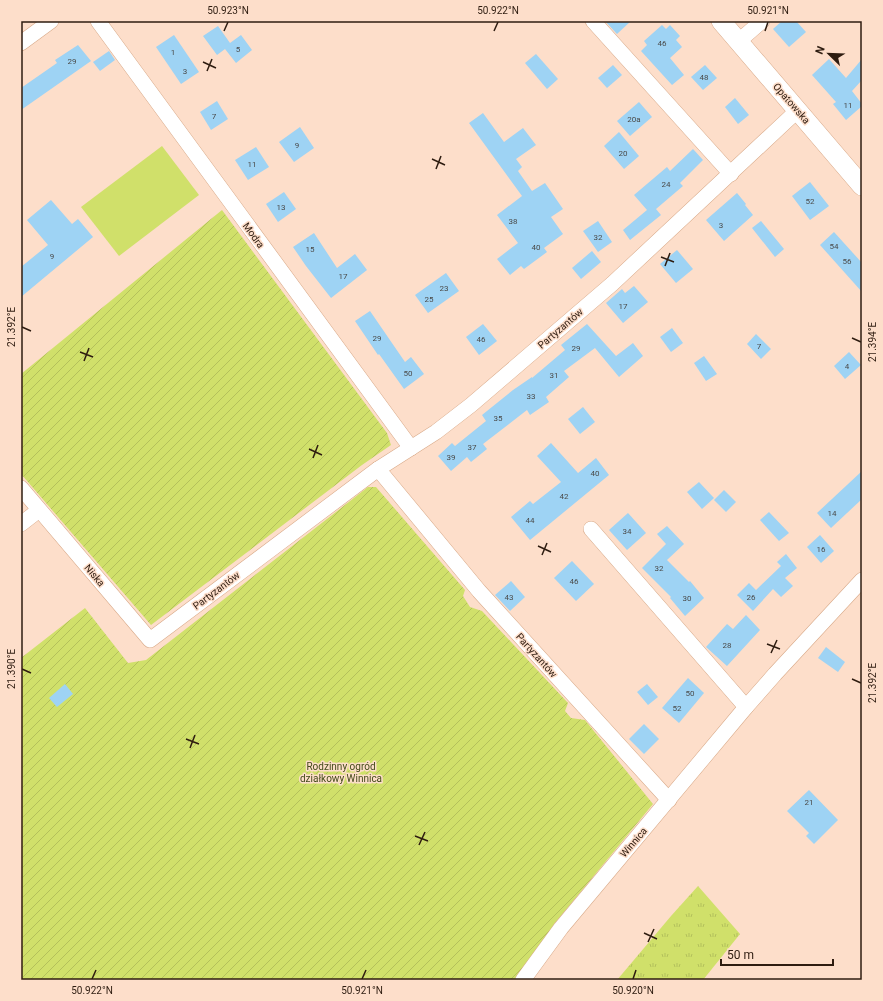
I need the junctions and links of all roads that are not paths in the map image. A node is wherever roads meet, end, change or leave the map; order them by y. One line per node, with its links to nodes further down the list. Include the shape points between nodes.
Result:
1 (51, 21): 7 (street)
2 (98, 21): 11 (street, Modra)
3 (593, 21): 9 (street)
4 (721, 21): 6 (street, Opatowska)
5 (762, 21): 6 (street)
6 (739, 40): 8 (street, Opatowska)
7 (21, 43)
8 (798, 110): 9 (street, Partyzantów); 10 (street, Opatowska)
9 (731, 174): 11 (street, Partyzantów, via 612,284 471,405)
10 (862, 186)
11 (411, 448): 12 (street, Partyzantów)
12 (378, 469): 18 (street, Partyzantów); 20 (street, Partyzantów, via 479,591)
13 (21, 488): 14 (street, Niska)
14 (39, 510): 15 (street); 18 (street, Niska)
15 (21, 524)
16 (592, 529): 19 (street)
17 (862, 580): 19 (street, Winnica)
18 (150, 640)
19 (746, 707): 20 (street, Winnica)
20 (669, 800): 21 (street, Winnica, via 561,928)
21 (523, 980)

